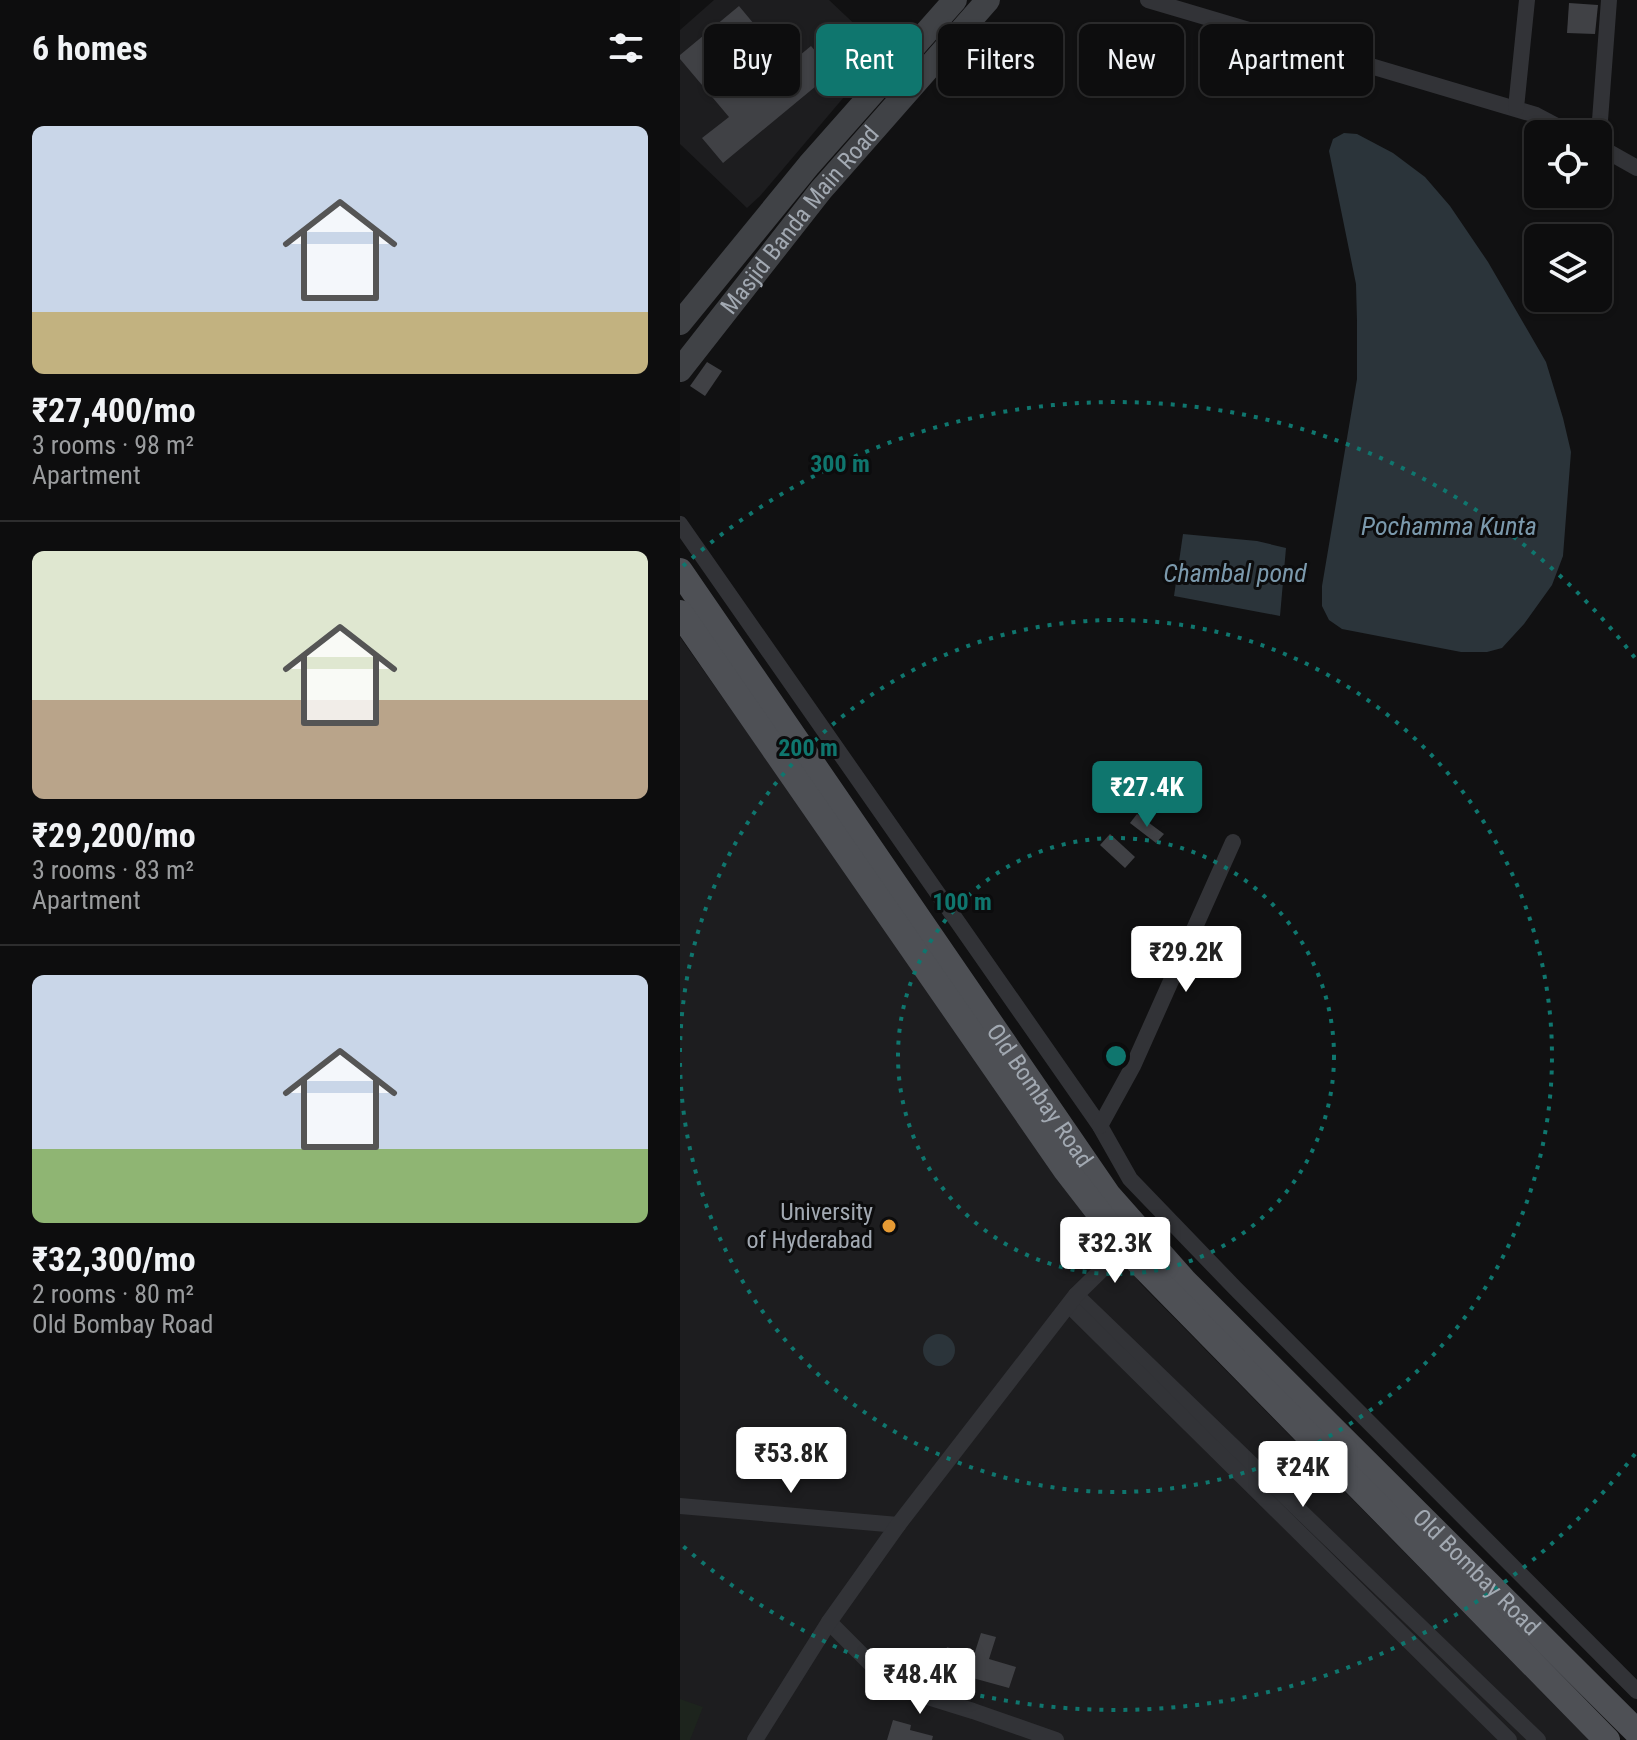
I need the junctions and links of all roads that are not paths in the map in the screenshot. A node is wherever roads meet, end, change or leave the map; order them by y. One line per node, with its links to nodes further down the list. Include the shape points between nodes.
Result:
1 (955, 0): 11 (main road, Masjid Banda Main Road, via 809,165)
2 (988, 0): 12 (main road, Masjid Banda Main Road, via 821,190)
3 (1148, 0): 6 (street)
4 (1527, 0): 6 (street)
5 (1609, 0): 8 (street)
6 (1516, 108): 7 (street)
7 (1545, 120)
8 (1600, 120)
9 (1612, 154): 10 (street)
10 (1637, 168)
11 (680, 323)
12 (680, 370)
13 (680, 524): 17 (street)
14 (680, 571): 24 (main road, Old Bombay Road, via 1108,1195 1185,1282)
15 (680, 613): 18 (main road, Old Bombay Road, via 1066,1170)
16 (1233, 842): 17 (street, via 1133,1066)
17 (1100, 1126): 23 (street, via 1140,1190)
18 (1125, 1247): 19 (street); 29 (main road, Old Bombay Road)
19 (1073, 1300): 21 (street); 27 (street); 28 (street)
20 (680, 1506): 21 (street)
21 (898, 1525): 22 (street)
22 (829, 1622): 25 (street); 26 (street, via 879,1672 912,1692)
23 (1637, 1691)
24 (1637, 1732)
25 (755, 1740)
26 (1056, 1740)
27 (1509, 1740)
28 (1538, 1740)
29 (1607, 1740)

